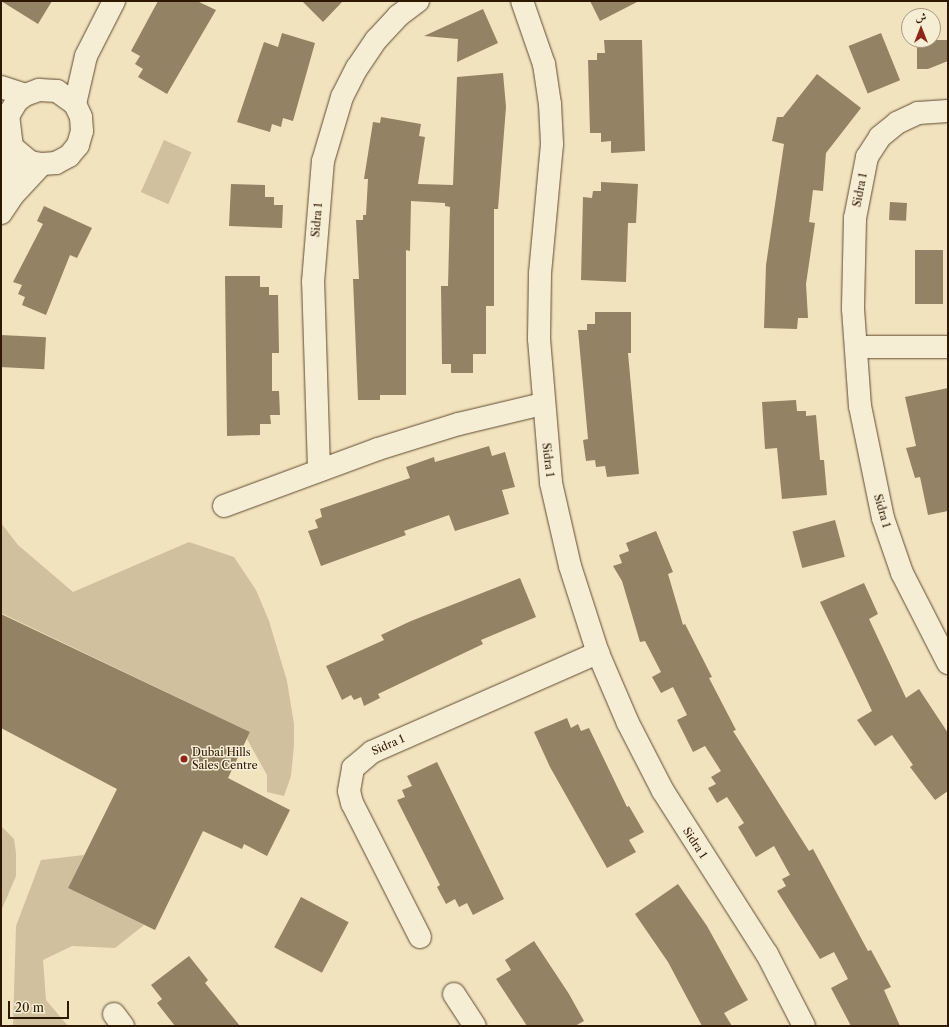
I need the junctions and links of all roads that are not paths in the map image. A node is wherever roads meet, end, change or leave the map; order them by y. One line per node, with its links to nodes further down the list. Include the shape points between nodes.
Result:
1 (114, 1): 4 (street)
2 (418, 1): 17 (street, Sidra 1, via 381,35 357,68 342,97 323,161 313,282)
3 (522, 1): 16 (street, Sidra 1, via 544,64 552,144 540,274)
4 (93, 41): 6 (street, via 72,67); 8 (street, via 81,72)
5 (1, 87): 7 (street)
6 (46, 89): 7 (street); 8 (street, via 57,91)
7 (25, 95): 10 (street, via 17,101)
8 (75, 104): 12 (street, via 82,124 78,145 69,156 56,163)
9 (948, 111): 14 (street, Sidra 1, via 918,113 897,122 880,137 867,157 855,218 853,308)
10 (4, 121): 11 (street)
11 (12, 147): 12 (street, via 30,162); 13 (street, via 11,176)
12 (42, 164): 13 (street)
13 (3, 209)
14 (856, 347): 15 (street); 20 (street, Sidra 1, via 861,413 883,518 902,573)
15 (948, 347)
16 (542, 404): 17 (street, via 459,424); 19 (street, Sidra 1, via 558,522)
17 (319, 469): 18 (street)
18 (224, 506)
19 (598, 653): 21 (street, Sidra 1, via 372,752 353,768 349,792 352,803); 24 (street, Sidra 1, via 628,723 663,791 767,954)
20 (948, 663)
21 (420, 937)
22 (454, 994): 23 (street)
23 (475, 1026)
24 (804, 1026)

